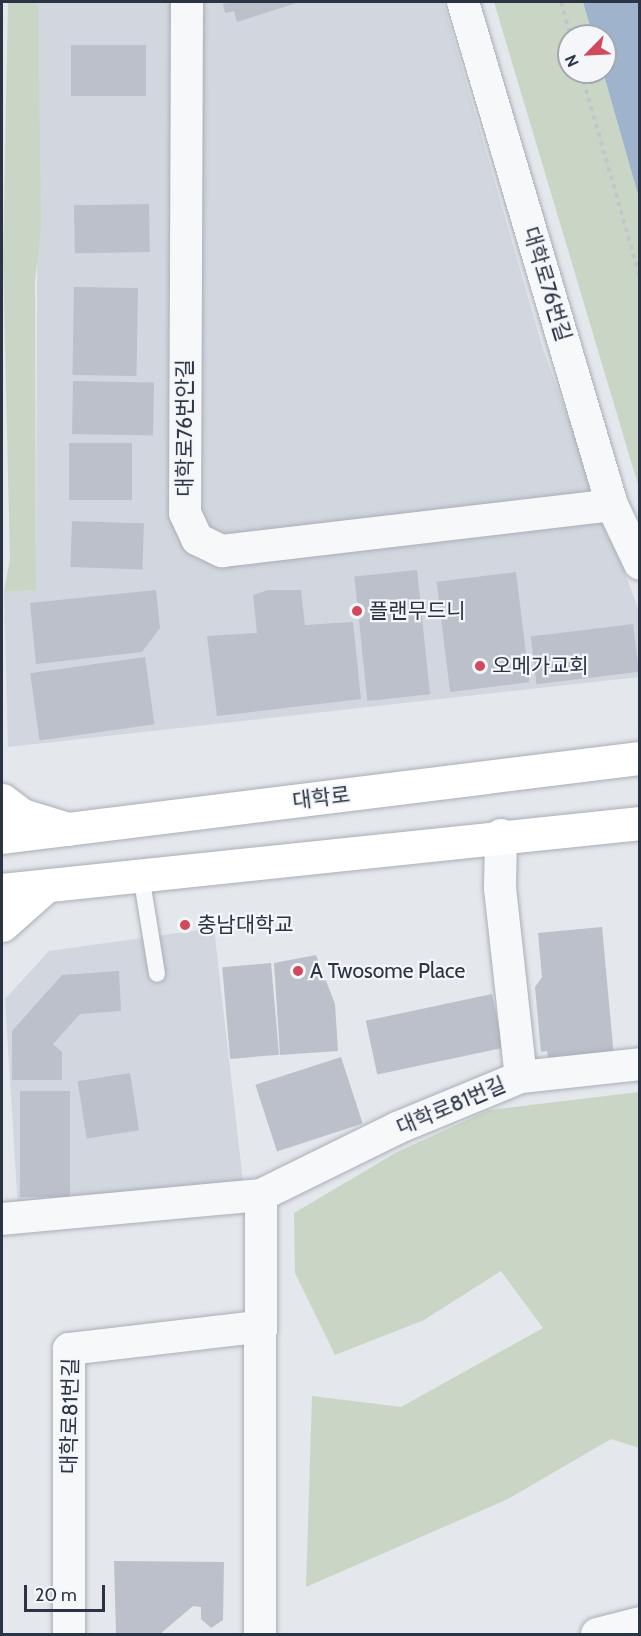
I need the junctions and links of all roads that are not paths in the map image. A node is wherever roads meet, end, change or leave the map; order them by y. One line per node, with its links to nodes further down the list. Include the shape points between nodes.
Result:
1 (187, 2): 3 (street, 대학로76번안길, via 185,513 197,539 222,551)
2 (463, 2): 3 (street, 대학로76번길)
3 (612, 505): 4 (street, 대학로76번길)
4 (639, 564)
5 (639, 758): 8 (street, 대학로)
6 (2, 800): 8 (street, via 22,815)
7 (639, 823): 9 (street)
8 (68, 829): 10 (street, 대학로)
9 (501, 836): 11 (street); 17 (street, 대학로81번길, via 500,888)
10 (2, 837)
11 (141, 875): 12 (street); 15 (lane)
12 (46, 886): 13 (street); 14 (street)
13 (2, 890)
14 (2, 925)
15 (157, 974)
16 (639, 1064): 17 (street)
17 (521, 1077): 18 (street, 대학로81번길, via 397,1128)
18 (261, 1195): 19 (street, 대학로81번길); 20 (street)
19 (2, 1219)
20 (256, 1327): 22 (street, 대학로81번길, via 69,1349); 23 (street)
21 (639, 1623): 24 (street)
22 (69, 1635)
23 (260, 1635)
24 (597, 1635)

